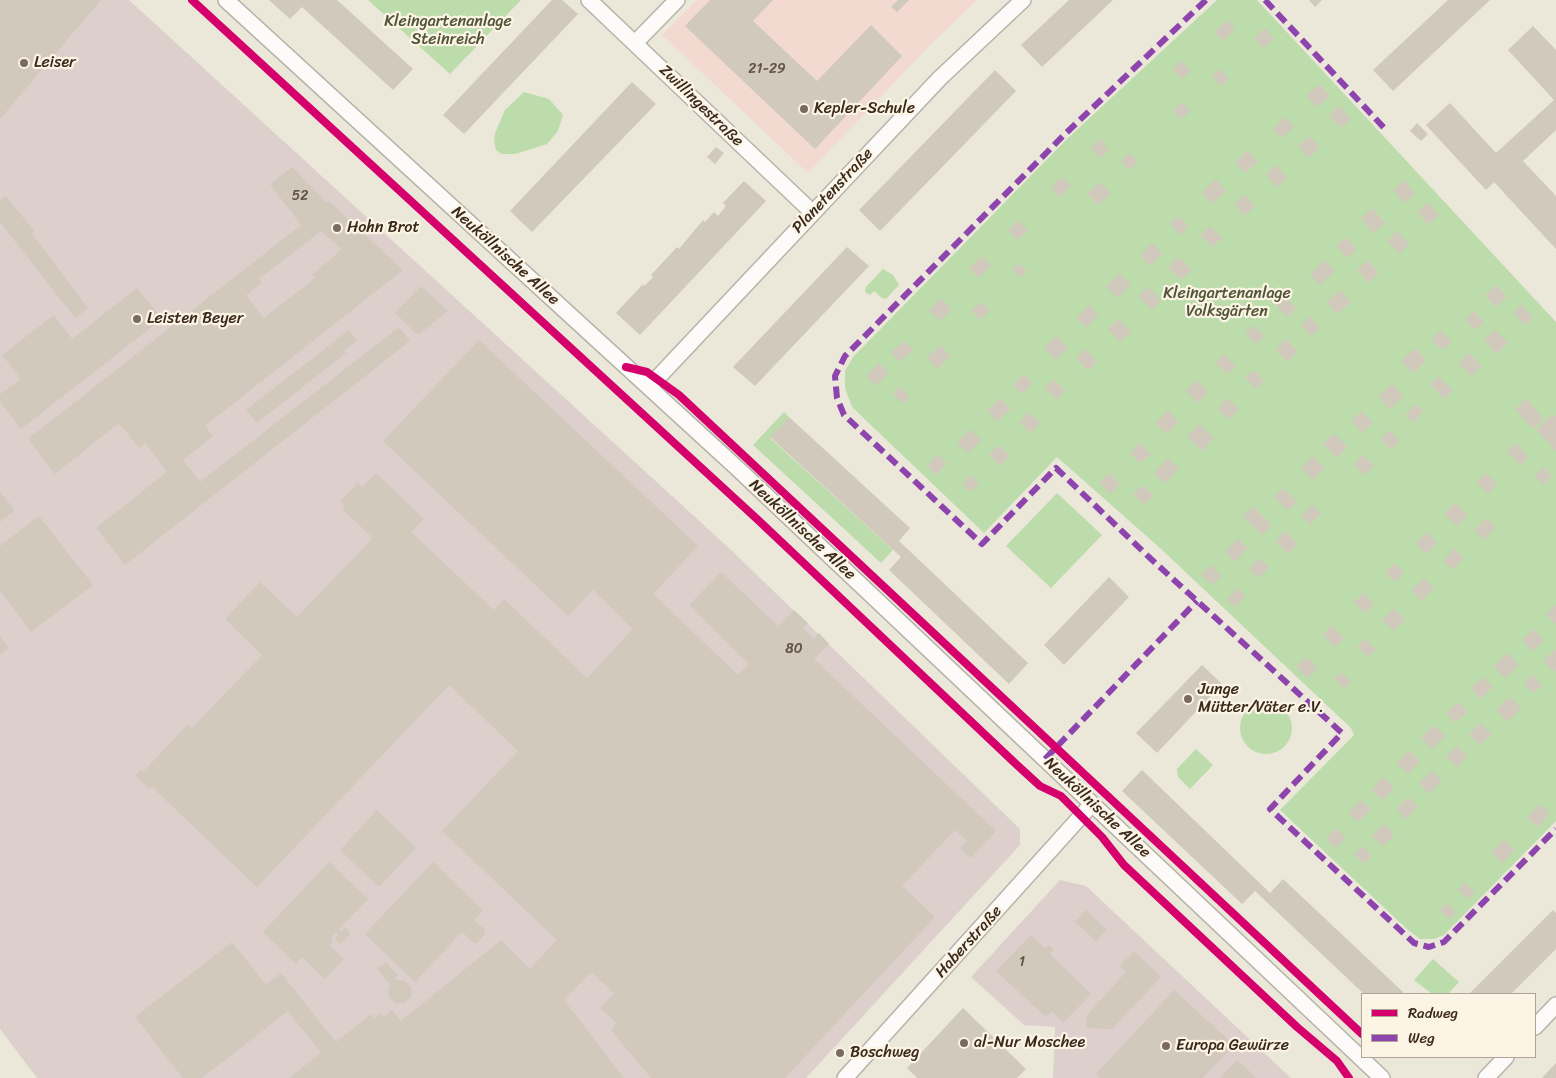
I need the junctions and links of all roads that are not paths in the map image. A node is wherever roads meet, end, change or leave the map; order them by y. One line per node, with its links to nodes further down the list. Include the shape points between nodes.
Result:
1 (226, 0): 7 (street, Neuköllnische Allee)
2 (590, 0): 5 (street, Zwillingestraße)
3 (677, 0): 5 (street)
4 (1023, 0): 6 (street, Planetenstraße, via 940,78)
5 (635, 43): 6 (street, Zwillingestraße)
6 (813, 213): 7 (street, Planetenstraße)
7 (649, 387): 8 (street, Neuköllnische Allee)
8 (1092, 804): 12 (street, Neuköllnische Allee); 13 (street, Haberstraße)
9 (1556, 1005): 10 (street)
10 (1536, 1026)
11 (1505, 1058): 14 (street)
12 (1375, 1075)
13 (851, 1076)
14 (1486, 1078)

